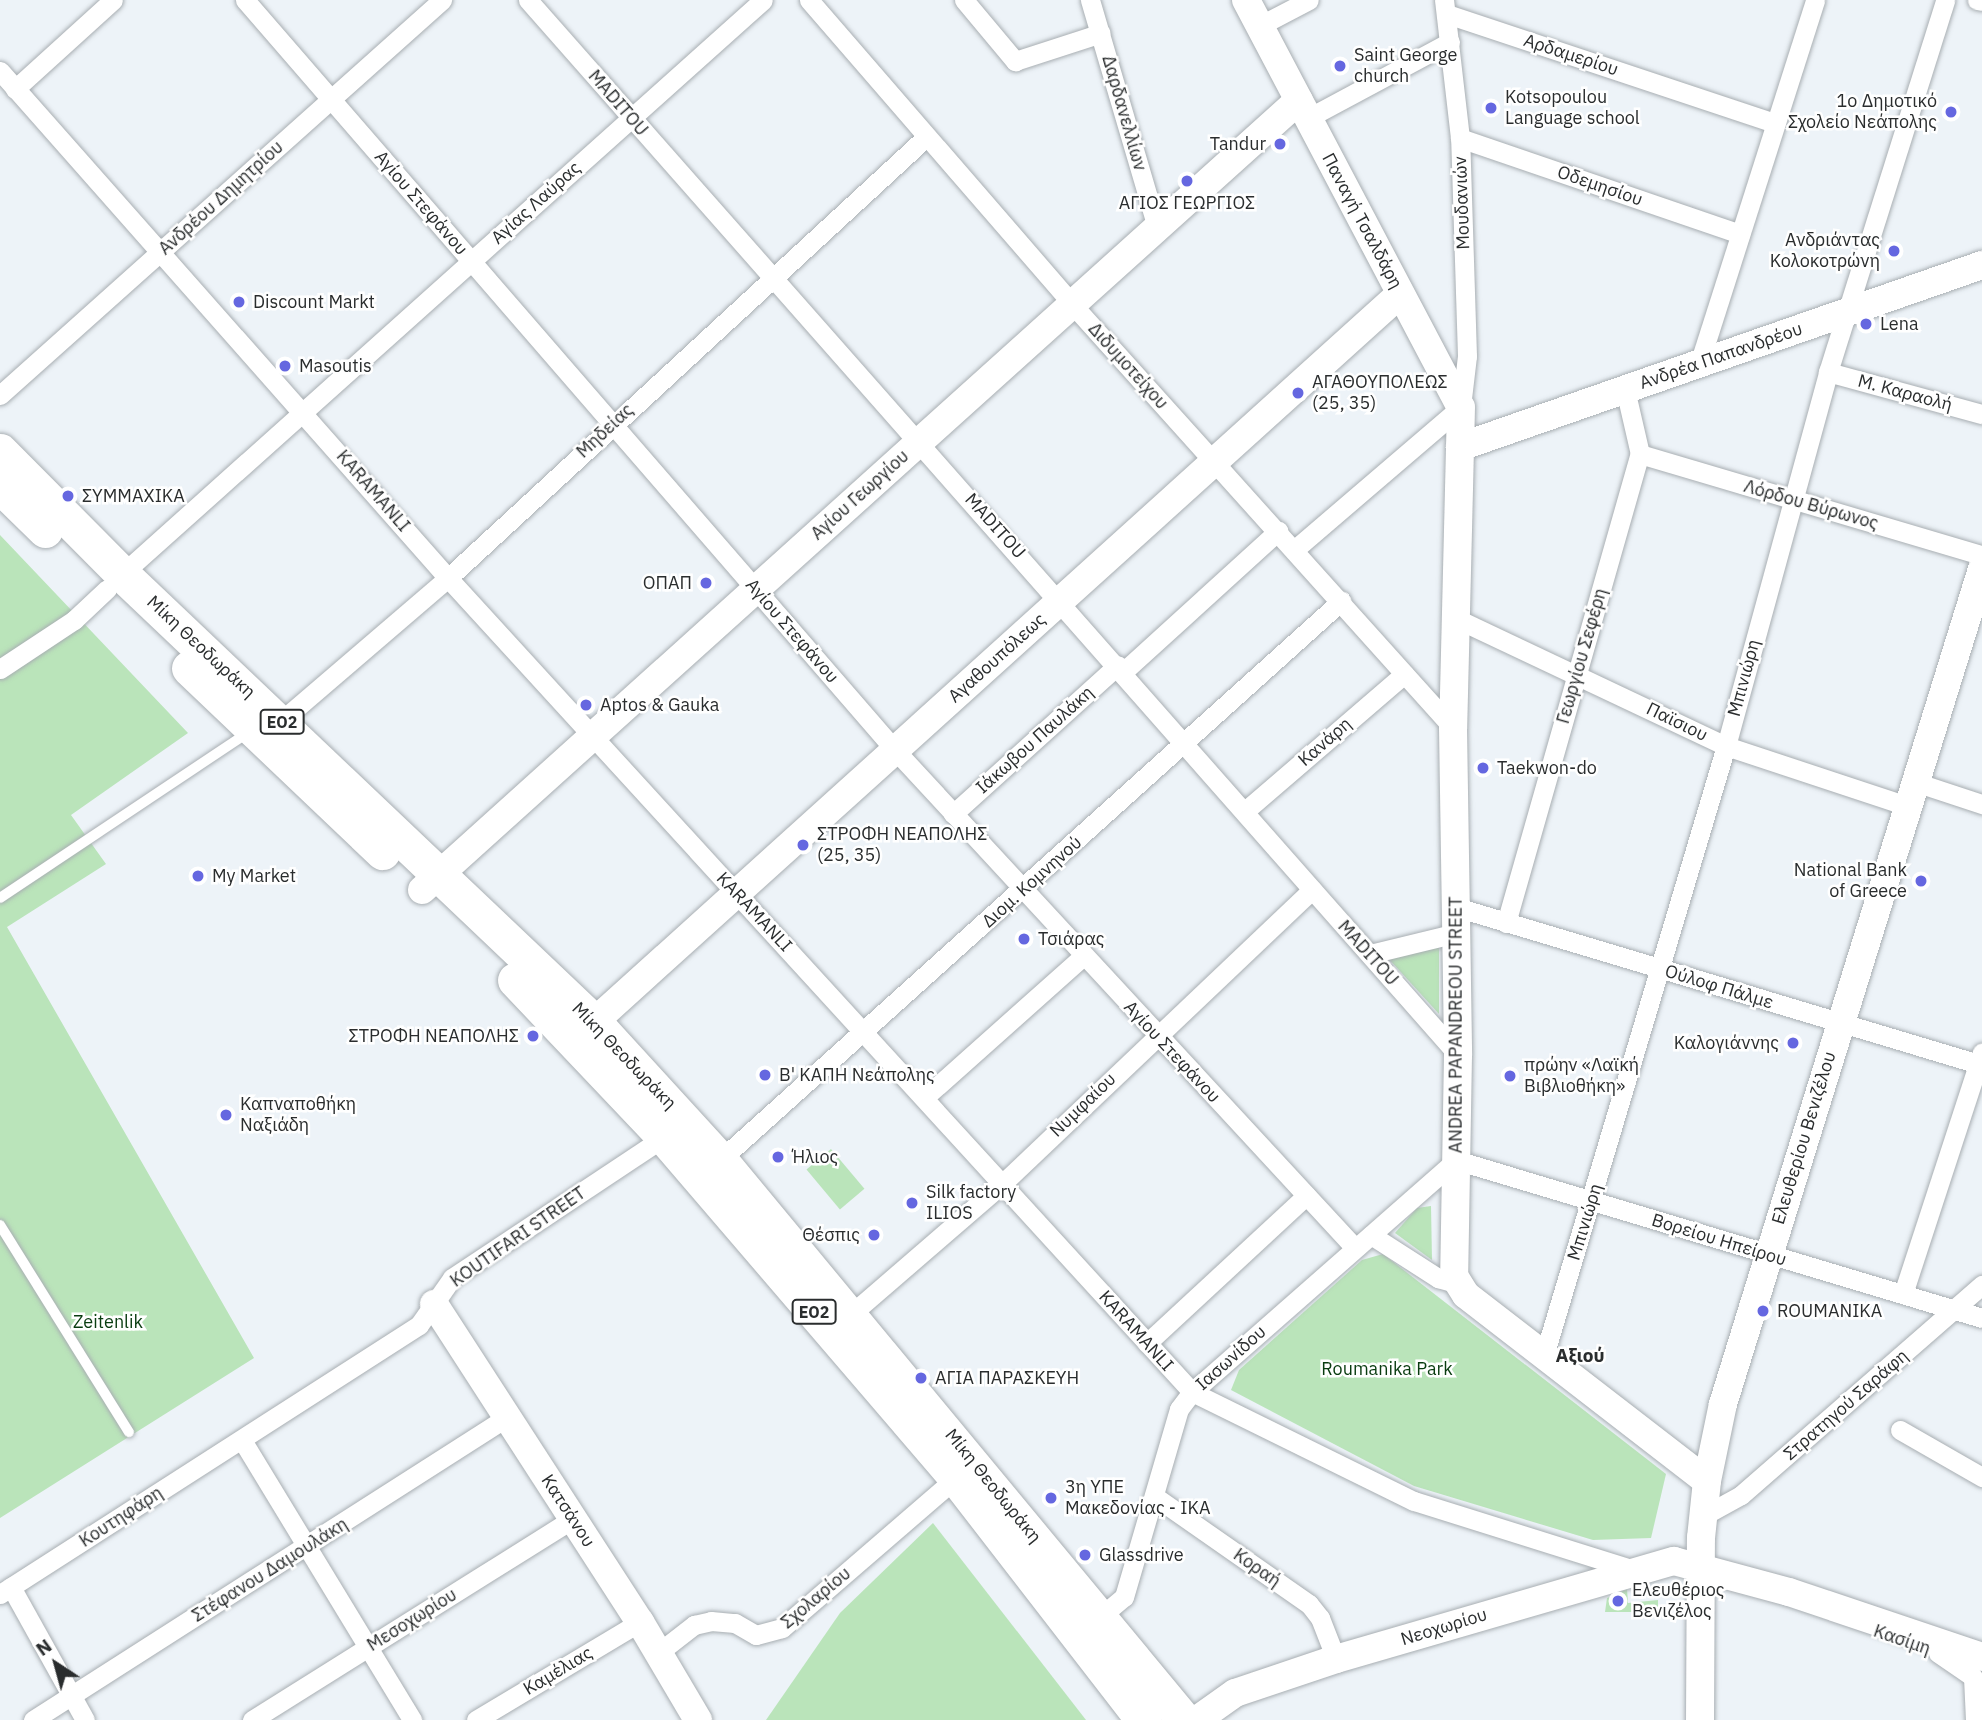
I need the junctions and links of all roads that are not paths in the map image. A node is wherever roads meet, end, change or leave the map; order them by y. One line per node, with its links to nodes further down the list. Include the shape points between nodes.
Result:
1 (113, 0): 18 (street)
2 (246, 0): 19 (street, Αγίου Στεφάνου)
3 (442, 0): 19 (street, Ανδρέου Δημητρίου)
4 (528, 0): 21 (street, MADITOU)
5 (763, 0): 21 (street, Αγίας Λαύρας)
6 (809, 0): 23 (street, Διδυμοτείχου)
7 (964, 0): 15 (street, via 1015,61)
8 (1090, 0): 15 (street, Δαρδανελλίων)
9 (1246, 0): 14 (street, Παναγή Τσαλδάρη)
10 (1310, 0): 14 (street)
11 (1815, 0): 22 (street)
12 (1945, 0): 33 (street, Μπινιώρη)
13 (1445, 7): 16 (street, Μουδανιών); 22 (street, Αρδαμερίου)
14 (1259, 26): 20 (street, Παναγή Τσαλδάρη)
15 (1101, 33): 25 (street, Δαρδανελλίων)
16 (1450, 42): 20 (street); 24 (street, Μουδανιών)
17 (0, 71): 18 (street, KARAMANLI)
18 (15, 89): 27 (street, KARAMANLI)
19 (330, 100): 27 (street, Ανδρέου Δημητρίου); 28 (street, Αγίου Στεφάνου)
20 (1303, 109): 25 (street, Αγίου Γεωργίου); 31 (street, Παναγή Τσαλδάρη)
21 (631, 118): 28 (street, Αγίας Λαύρας); 30 (street, MADITOU)
22 (1775, 123): 26 (street)
23 (926, 137): 30 (street, Μηδείας); 32 (street, Διδυμοτείχου)
24 (1460, 138): 26 (street, Οδεμησίου); 38 (street, Μουδανιών, via 1467,356)
25 (1157, 227): 32 (street, Αγίου Γεωργίου)
26 (1740, 234): 34 (street)
27 (160, 252): 37 (street, Ανδρέου Δημητρίου); 39 (street, KARAMANLI)
28 (472, 261): 39 (street, Αγίας Λαύρας); 41 (street, Αγίου Στεφάνου)
29 (1982, 265): 33 (street, Ανδρέα Παπανδρέου)
30 (774, 275): 41 (street, Μηδείας); 42 (street, MADITOU)
31 (1400, 294): 38 (street, Παναγή Τσαλδάρη); 46 (street, Αγαθουπόλεως)
32 (1072, 304): 42 (street, Αγίου Γεωργίου); 46 (street, Διδυμοτείχου)
33 (1847, 312): 34 (street, Ανδρέα Παπανδρέου); 35 (street, Μπινιώρη)
34 (1699, 363): 36 (street, Ανδρέα Παπανδρέου)
35 (1828, 372): 40 (street, Μ. Καραολή); 48 (street, Μπινιώρη)
36 (1625, 389): 43 (street, Ανδρέα Παπανδρέου); 45 (street, Γεωργίου Σεφέρη)
37 (0, 395)
38 (1461, 407): 43 (street, Παναγή Τσαλδάρη); 50 (street)
39 (304, 411): 53 (street, KARAMANLI); 54 (street, Αγίας Λαύρας)
40 (1982, 414)
41 (613, 424): 53 (street, Μηδείας); 55 (street, Αγίου Στεφάνου)
42 (919, 441): 55 (street, Αγίου Γεωργίου); 56 (street, MADITOU)
43 (1460, 447): 58 (street, ANDREA PAPANDREOU STREET)
44 (0, 451): 54 (highway, Μίκη Θεοδωράκη / ΕΟ2)
45 (1640, 454): 48 (street, Λόρδου Βύρωνος); 61 (street, Γεωργίου Σεφέρη)
46 (1215, 461): 49 (street, Διδυμοτείχου); 56 (street, Αγαθουπόλεως)
47 (0, 486): 54 (highway, Μίκη Θεοδωράκη / ΕΟ2)
48 (1792, 500): 51 (street, Λόρδου Βύρωνος); 67 (street, Μπινιώρη)
49 (1278, 531): 50 (street, Διδυμοτείχου); 60 (street, Ιάκωβου Παυλάκη)
50 (1294, 550): 57 (street, Διδυμοτείχου)
51 (1982, 555)
52 (1982, 569): 69 (street, Ελευθερίου Βενιζέλου)
53 (448, 578): 63 (street, Μηδείας); 65 (street, KARAMANLI)
54 (114, 582): 59 (street, Αγίας Λαύρας, via 74,620); 63 (highway, Μίκη Θεοδωράκη / ΕΟ2)
55 (755, 589): 65 (street, Αγίου Γεωργίου); 68 (street, Αγίου Στεφάνου)
56 (1061, 600): 60 (street, MADITOU); 68 (street, Αγαθουπόλεως)
57 (1341, 601): 62 (street, Διδυμοτείχου); 66 (street, Διομ. Κομνηνού)
58 (1455, 618): 61 (street, Παϊσιου); 64 (street, ANDREA PAPANDREOU STREET)
59 (0, 669)
60 (1120, 669): 66 (street, MADITOU); 72 (street, Ιάκωβου Παυλάκη)
61 (1577, 673): 67 (street, Παϊσιου); 79 (street, Γεωργίου Σεφέρη)
62 (1404, 674): 64 (street, Διδυμοτείχου); 71 (street, Κανάρη)
63 (267, 725): 73 (highway, Μίκη Θεοδωράκη / ΕΟ2); 77 (lane)
64 (1453, 728): 78 (street, ANDREA PAPANDREOU STREET)
65 (592, 736): 73 (street, Αγίου Γεωργίου); 76 (street, KARAMANLI)
66 (1185, 743): 71 (street, MADITOU); 75 (street, Διομ. Κομνηνού)
67 (1726, 746): 69 (street, Παϊσιου); 82 (street, Μπινιώρη)
68 (895, 750): 72 (street, Αγίου Στεφάνου); 76 (street, Αγαθουπόλεως)
69 (1911, 794): 70 (street, Παϊσιου); 84 (street, Ελευθερίου Βενιζέλου)
70 (1982, 804)
71 (1245, 811): 74 (street, MADITOU)
72 (953, 814): 75 (street, Αγίου Στεφάνου)
73 (430, 882): 83 (highway, Μίκη Θεοδωράκη / ΕΟ2); 90 (highway, Μίκη Θεοδωράκη / ΕΟ2)
74 (1312, 890): 80 (street, MADITOU); 86 (street, Νυμφαίου)
75 (1022, 891): 81 (street, Αγίου Στεφάνου); 85 (street, Διομ. Κομνηνού)
76 (736, 893): 83 (street, Αγαθουπόλεως); 85 (street, KARAMANLI)
77 (0, 898)
78 (1457, 920): 79 (street, Ούλοφ Πάλμε); 80 (street); 87 (street, ANDREA PAPANDREOU STREET)
79 (1506, 923): 82 (street, Ούλοφ Πάλμε)
80 (1370, 954): 87 (street, MADITOU)
81 (1083, 956): 86 (street, Αγίου Στεφάνου); 89 (street)
82 (1661, 970): 84 (street, Ούλοφ Πάλμε); 95 (street, Μπινιώρη)
83 (594, 1022): 91 (highway, Μίκη Θεοδωράκη / ΕΟ2)
84 (1839, 1024): 88 (street, Ούλοφ Πάλμε); 99 (street, Ελευθερίου Βενιζέλου)
85 (866, 1032): 89 (street, KARAMANLI); 91 (street, Διομ. Κομνηνού)
86 (1156, 1034): 93 (street, Νυμφαίου); 94 (street, Αγίου Στεφάνου)
87 (1458, 1055): 92 (street, ANDREA PAPANDREOU STREET)
88 (1981, 1061): 102 (street)
89 (925, 1097): 93 (street, KARAMANLI)
90 (664, 1137): 103 (street, KOUTIFARI STREET, via 452,1278); 115 (highway, Μίκη Θεοδωράκη / ΕΟ2)
91 (720, 1160): 105 (highway, Μίκη Θεοδωράκη / ΕΟ2)
92 (1456, 1160): 95 (street, Βορείου Ηπείρου); 97 (street, Ιασωνίδου); 100 (street, ANDREA PAPANDREOU STREET, via 1452,1243)
93 (1003, 1183): 105 (street, Νυμφαίου); 107 (street, KARAMANLI)
94 (1306, 1196): 98 (street, Αγίου Στεφάνου); 107 (street)
95 (1591, 1201): 99 (street, Βορείου Ηπείρου); 108 (street, Μπινιώρη)
96 (1, 1228): 112 (lane)
97 (1371, 1235): 98 (street, Ιασωνίδου); 100 (street, via 1438,1278)
98 (1355, 1248): 109 (street, Ιασωνίδου)
99 (1767, 1255): 102 (street, Βορείου Ηπείρου); 116 (street, Ελευθερίου Βενιζέλου, via 1733,1366)
100 (1456, 1283): 108 (street)
101 (1982, 1285): 104 (street, Στρατηγού Σαράφη)
102 (1903, 1294): 104 (street, Βορείου Ηπείρου)
103 (434, 1304): 110 (street, Κατσάνου); 113 (street, KOUTIFARI STREET, via 419,1325)
104 (1955, 1310): 106 (street, Βορείου Ηπείρου); 118 (street, Στρατηγού Σαράφη, via 1741,1495)
105 (850, 1315): 125 (highway, Μίκη Θεοδωράκη / ΕΟ2)
106 (1982, 1318)
107 (1147, 1343): 109 (street, KARAMANLI)
108 (1544, 1356): 116 (street)
109 (1192, 1392): 117 (street, Ιασωνίδου, via 1179,1409); 122 (street, KARAMANLI, via 1414,1501)
110 (507, 1417): 119 (street, Κατσάνου); 120 (street, Στέφανου Δαμουλάκη)
111 (1900, 1430): 114 (street)
112 (130, 1432)
113 (242, 1440): 120 (street); 123 (street, Κουτηφάρη)
114 (1982, 1477)
115 (956, 1478): 128 (street, Σχολαρίου, via 782,1628 756,1635 735,1623 710,1621 694,1625); 138 (highway, Μίκη Θεοδωράκη / ΕΟ2)
116 (1707, 1481): 118 (street, Ελευθερίου Βενιζέλου)
117 (1154, 1496): 125 (street, Ιασωνίδου, via 1124,1597); 130 (street, Κοραή, via 1309,1604 1320,1618)
118 (1703, 1516): 121 (street, Ελευθερίου Βενιζέλου)
119 (573, 1519): 126 (street, Κατσάνου); 127 (street, Μεσοχωρίου)
120 (308, 1547): 127 (street); 131 (street, Στέφανου Δαμουλάκη)
121 (1700, 1565): 122 (street, Νεοχωρίου, via 1674,1561); 124 (street, Νεοχωρίου); 141 (street, Ελευθερίου Βενιζέλου)
122 (1634, 1570): 130 (street, Νεοχωρίου)
123 (5, 1591): 131 (street)
124 (1789, 1592): 129 (street, Νεοχωρίου); 142 (street, Κασίμη, via 1801,1606 1931,1650 1965,1667 1977,1691)
125 (1100, 1617): 139 (highway, Μίκη Θεοδωράκη / ΕΟ2)
126 (640, 1622): 128 (street, Κατσάνου); 136 (street, Καμέλιας)
127 (369, 1647): 134 (street, Μεσοχωρίου); 135 (street)
128 (658, 1653): 137 (street, Κατσάνου)
129 (1982, 1657)
130 (1336, 1659): 140 (street, Νεοχωρίου, via 1236,1693)
131 (70, 1695): 132 (street, Στέφανου Δαμουλάκη); 133 (street)
132 (33, 1720)
133 (85, 1720)
134 (251, 1720)
135 (412, 1720)
136 (476, 1720)
137 (698, 1720)
138 (1143, 1720)
139 (1184, 1720)
140 (1197, 1720)
141 (1700, 1720)
142 (1975, 1720)

